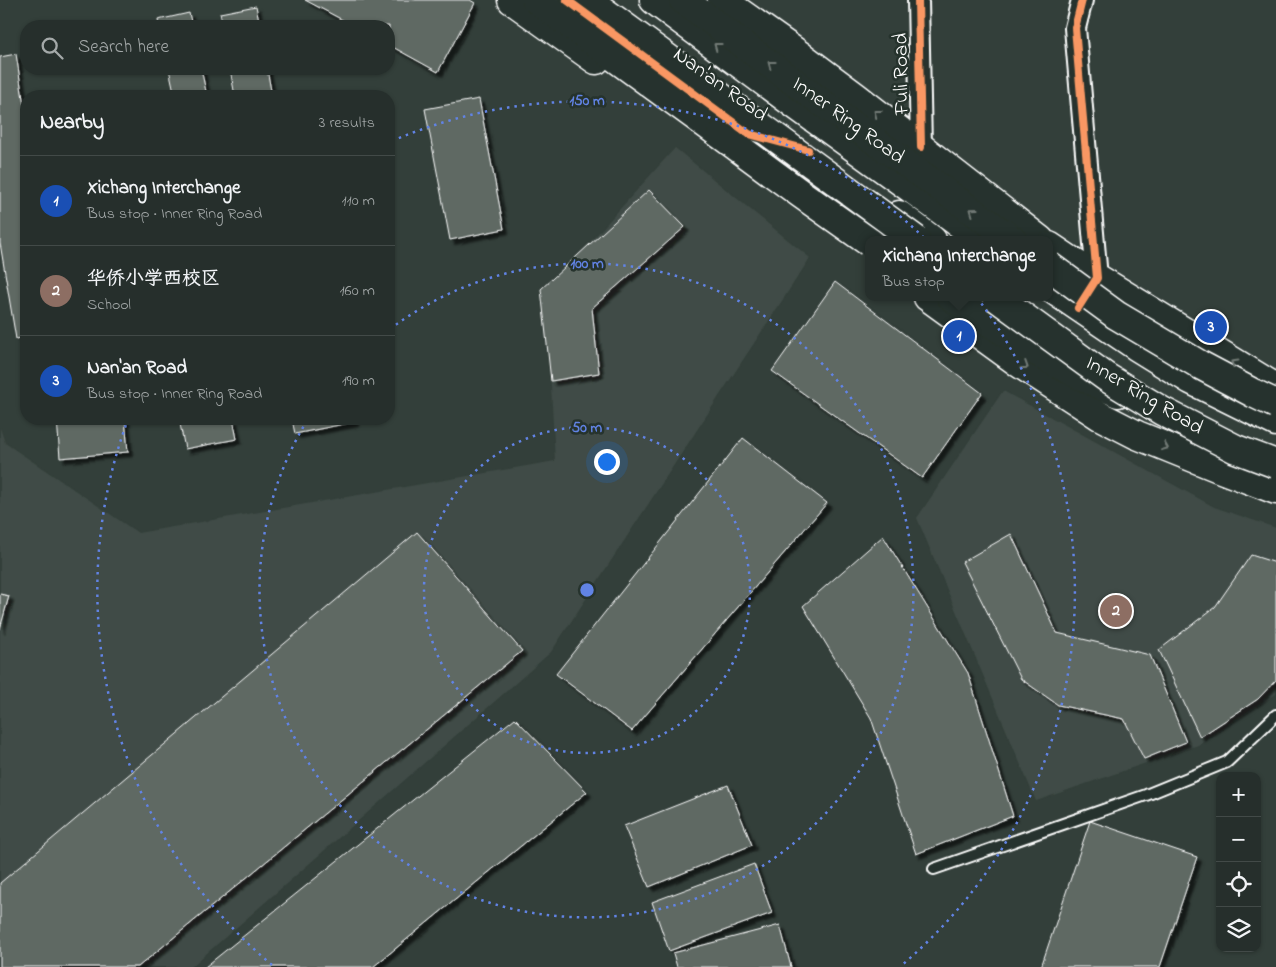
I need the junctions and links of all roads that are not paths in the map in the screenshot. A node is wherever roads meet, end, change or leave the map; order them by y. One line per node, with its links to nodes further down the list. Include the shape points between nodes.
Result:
1 (512, 0): 14 (main road)
2 (536, 0): 20 (main road, bridge)
3 (567, 0): 11 (street)
4 (588, 0): 15 (main road, bridge)
5 (605, 0): 13 (main road, Nan'an Road)
6 (654, 0): 17 (main road, Nan'an Road, one-way to 6)
7 (683, 0): 18 (main road, Inner Ring Road, one-way to 7)
8 (722, 0): 12 (main road, one-way to 8)
9 (918, 0): 12 (street, Fuli Road)
10 (1082, 0): 24 (street, via 1076,28)
11 (750, 134): 13 (street); 14 (street)
12 (921, 147): 19 (main road)
13 (808, 150): 16 (main road, Nan'an Road)
14 (784, 194): 22 (main road)
15 (911, 236)
16 (926, 236)
17 (976, 236)
18 (1007, 236)
19 (1035, 236)
20 (865, 239)
21 (1053, 249): 24 (main road)
22 (865, 251)
23 (1053, 269): 31 (main road, bridge, via 1116,315 1202,366)
24 (1097, 278): 30 (street); 31 (main road, one-way to 24)
25 (1053, 290): 30 (main road)
26 (934, 301): 36 (main road, one-way to 36, via 1100,416 1137,435)
27 (957, 301): 32 (main road, bridge, via 1049,360 1104,388)
28 (1002, 301): 32 (main road, Inner Ring Road, bridge, via 1106,377)
29 (1018, 301): 32 (main road, via 1136,380)
30 (1078, 308): 33 (main road, via 1191,380)
31 (1270, 396)
32 (1166, 406): 34 (main road); 35 (main road, Inner Ring Road, bridge, via 1236,449); 36 (main road)
33 (1276, 422)
34 (1276, 451)
35 (1276, 464)
36 (1221, 469): 37 (main road)
37 (1276, 490)
38 (1276, 715): 39 (lane, via 1227,762 1146,795)
39 (934, 869)

